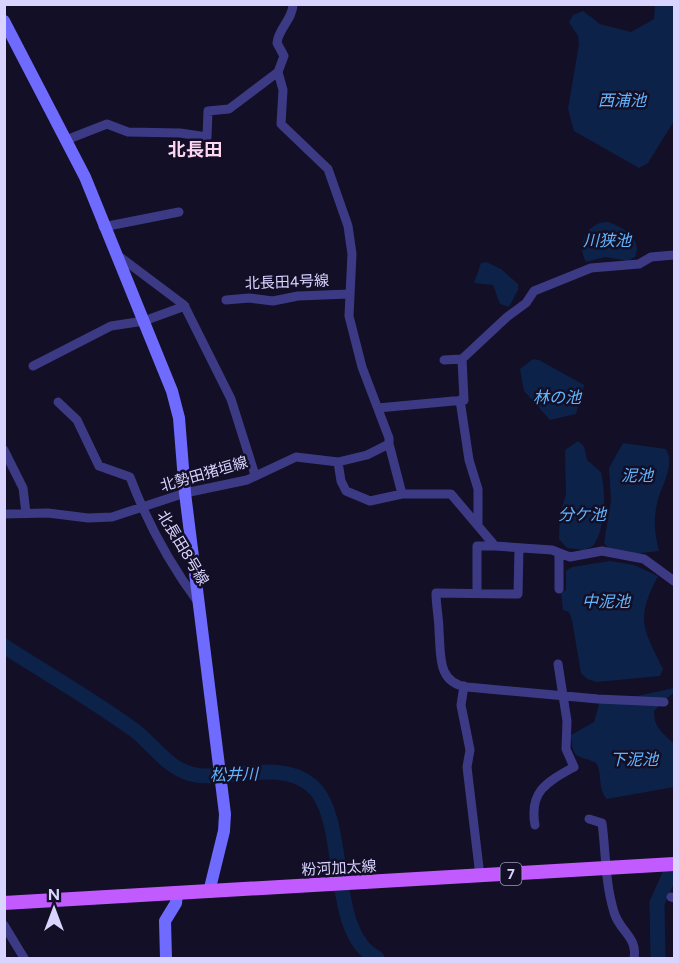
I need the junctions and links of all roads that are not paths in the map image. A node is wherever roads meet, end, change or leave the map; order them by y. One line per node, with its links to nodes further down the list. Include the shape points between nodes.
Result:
1 (293, 4): 3 (street, via 277,37 284,56)
2 (4, 21): 4 (street)
3 (278, 72): 4 (street, via 229,109 208,111 207,137 128,132 107,124); 9 (street, via 283,90 281,124 328,169 348,225 352,254)
4 (66, 140): 6 (street, via 85,177)
5 (179, 212): 6 (street)
6 (103, 227): 7 (street)
7 (116, 254): 11 (street); 12 (street)
8 (675, 255): 13 (street, via 651,257 639,264 591,268 534,291 526,303)
9 (349, 294): 10 (street, 北長田4号線, via 273,301); 18 (street, via 349,316 358,354)
10 (226, 300)
11 (185, 306): 12 (street); 22 (street, via 231,399)
12 (144, 321): 15 (street, via 111,326); 23 (street, via 179,418)
13 (462, 359): 14 (street); 16 (street, via 464,400)
14 (444, 360)
15 (33, 366)
16 (460, 400): 18 (street); 28 (street, via 469,460 478,489)
17 (58, 402): 25 (street, 北長田8号線, via 77,420 99,466 130,477)
18 (378, 408): 19 (street)
19 (389, 444): 21 (street, 北勢田猪垣線, via 367,455); 24 (street)
20 (4, 450): 26 (street, via 23,488)
21 (338, 462): 22 (street, 北勢田猪垣線, via 296,458); 24 (street, via 341,482 353,495 379,501)
22 (255, 475): 23 (street, 北勢田猪垣線)
23 (185, 493): 25 (street, 北勢田猪垣線); 35 (street)
24 (402, 494): 28 (street, via 451,494)
25 (142, 509): 26 (street, 北勢田猪垣線, via 98,519); 35 (street, 北長田8号線)
26 (26, 513): 27 (street, 北勢田猪垣線)
27 (4, 514)
28 (478, 526): 29 (street)
29 (495, 546): 30 (street); 34 (street, via 477,546)
30 (519, 548): 31 (street, via 552,549); 34 (street, via 518,594)
31 (559, 554): 32 (street, via 580,557 602,551 644,559); 33 (street)
32 (674, 579)
33 (559, 589)
34 (477, 592): 37 (street, via 436,593 442,669 452,682)
35 (199, 604): 45 (street, via 224,831)
36 (558, 664): 38 (street)
37 (464, 686): 38 (street); 44 (street, via 461,705 470,750 467,767)
38 (562, 694): 39 (street); 41 (street, via 567,721 566,749 574,767 542,790 533,804)
39 (664, 702)
40 (589, 819): 43 (street, via 602,823)
41 (535, 825)
42 (675, 864): 43 (main road, 粉河加太線 / 7)
43 (605, 868): 44 (main road, 粉河加太線 / 7); 51 (street, via 613,911 635,945)
44 (480, 876): 45 (main road, 粉河加太線 / 7)
45 (209, 892): 46 (main road, 粉河加太線 / 7)
46 (177, 894): 47 (main road, 粉河加太線 / 7); 50 (street, via 165,921)
47 (4, 903)
48 (4, 925): 49 (street)
49 (24, 958)
50 (166, 958)
51 (634, 958)

